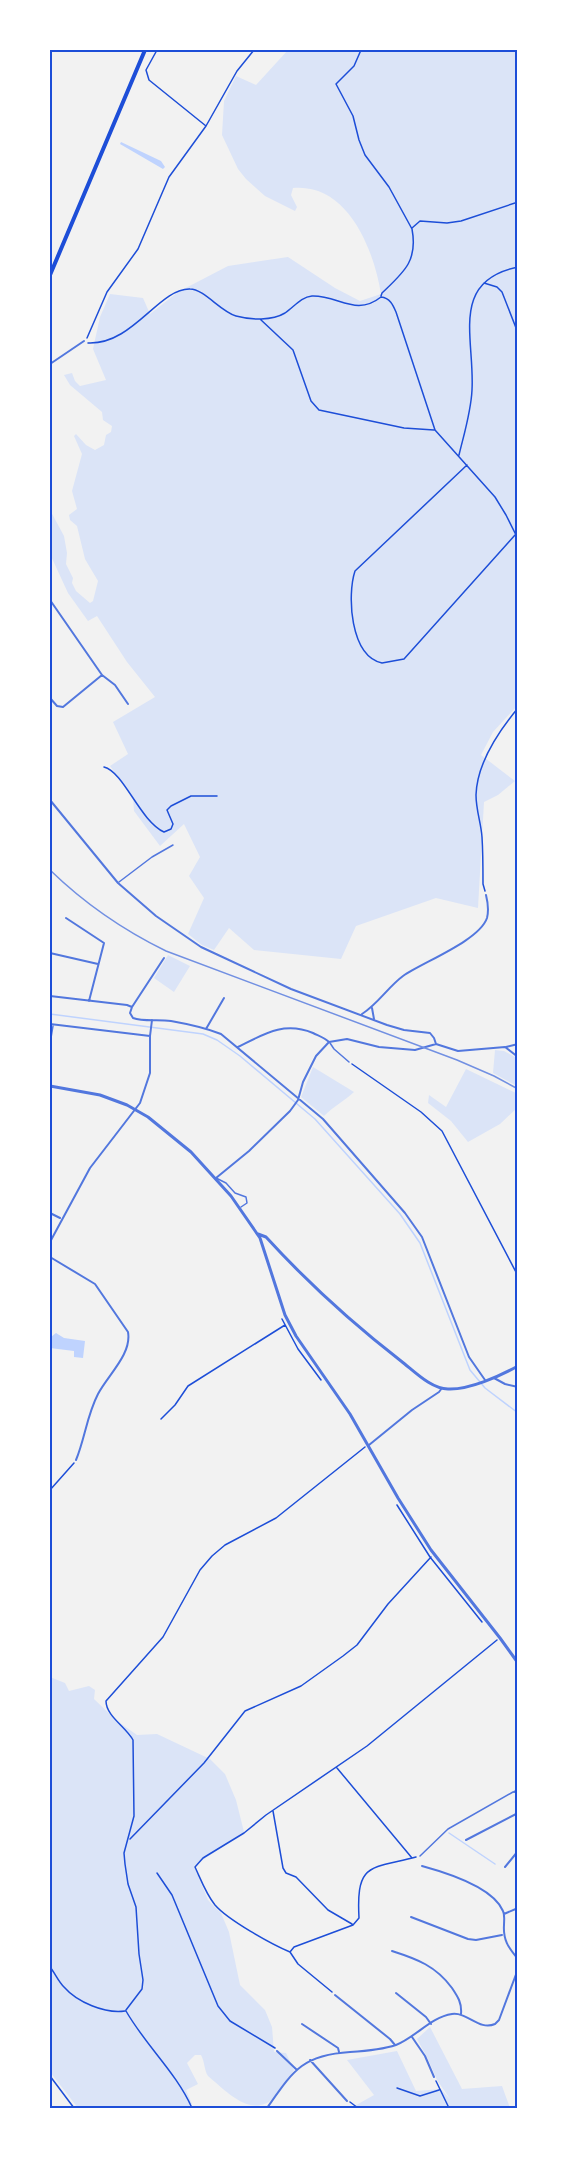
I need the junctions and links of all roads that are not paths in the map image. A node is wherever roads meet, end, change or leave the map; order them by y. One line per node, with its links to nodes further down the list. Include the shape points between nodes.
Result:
1 (146, 50): 2 (main road)
2 (50, 275)
3 (84, 342): 4 (street)
4 (50, 364)
5 (50, 600): 6 (street)
6 (102, 675): 7 (street, via 63,707); 8 (street, via 115,685)
7 (50, 698)
8 (128, 704)
9 (50, 800): 11 (street)
10 (172, 845): 11 (lane)
11 (118, 883): 22 (street, via 201,947 291,989)
12 (486, 895): 21 (street, via 489,909 478,930 403,976)
13 (66, 918): 16 (street, via 104,943)
14 (50, 953): 16 (street)
15 (164, 958): 20 (street)
16 (98, 964): 19 (street)
17 (50, 996): 19 (street)
18 (224, 998): 26 (street)
19 (90, 1001): 20 (street)
20 (132, 1007): 24 (street, via 133,1018)
21 (372, 1008): 22 (street); 23 (street)
22 (362, 1014): 23 (street)
23 (374, 1019): 30 (street, via 396,1028 430,1032)
24 (152, 1021): 26 (street); 27 (street)
25 (51, 1024): 27 (street); 29 (lane)
26 (206, 1029): 32 (street)
27 (150, 1034): 38 (street, via 150,1073)
28 (330, 1042): 30 (street, via 347,1039 415,1050); 32 (street, via 305,1030 282,1028); 35 (lane); 37 (street, via 316,1056)
29 (50, 1044)
30 (436, 1044): 33 (street, via 458,1051)
31 (518, 1044): 33 (street)
32 (238, 1047): 37 (street)
33 (505, 1047): 34 (street)
34 (518, 1057)
35 (349, 1062)
36 (50, 1086): 38 (street, via 100,1095)
37 (298, 1099): 39 (street, via 286,1116); 48 (street, via 328,1124 412,1221 430,1255 469,1357)
38 (135, 1110): 39 (street, via 176,1138); 42 (street, via 97,1158)
39 (216, 1178): 40 (street); 40 (lane, via 246,1197 247,1203)
40 (240, 1207): 43 (street)
41 (50, 1213): 42 (street)
42 (61, 1219): 44 (street)
43 (258, 1234): 50 (street, via 266,1237 352,1322 420,1376); 51 (street, via 292,1329 343,1403)
44 (50, 1242)
45 (50, 1257): 52 (street, via 95,1284 129,1337 91,1410)
46 (518, 1366): 47 (street)
47 (494, 1378): 48 (street); 49 (street)
48 (484, 1380): 50 (street, via 454,1389)
49 (518, 1387)
50 (442, 1388): 51 (street)
51 (367, 1446): 53 (street, via 433,1554)
52 (76, 1460)
53 (518, 1664)
54 (518, 1790): 55 (street)
55 (514, 1792): 59 (lane, via 448,1829)
56 (518, 1813): 57 (street)
57 (466, 1840)
58 (518, 1851): 61 (street)
59 (420, 1856)
60 (422, 1866): 63 (street, via 444,1871 477,1887)
61 (506, 1867)
62 (518, 1908): 63 (street)
63 (504, 1914): 65 (street)
64 (411, 1917): 65 (street, via 468,1939)
65 (503, 1935): 67 (street)
66 (392, 1951): 71 (street, via 423,1962 442,1976 459,1999)
67 (518, 1959)
68 (518, 1969): 71 (street, via 495,2024 482,2026)
69 (396, 1993): 73 (street)
70 (335, 1995): 75 (street)
71 (461, 2014): 73 (street, via 444,2016)
72 (302, 2024): 77 (street, via 338,2048)
73 (431, 2024): 74 (street)
74 (412, 2037): 75 (street); 80 (street)
75 (395, 2045): 77 (street)
76 (278, 2051): 79 (street)
77 (339, 2053): 78 (street)
78 (310, 2060): 79 (street); 81 (street)
79 (297, 2070): 82 (street)
80 (434, 2077)
81 (347, 2101)
82 (267, 2109)

